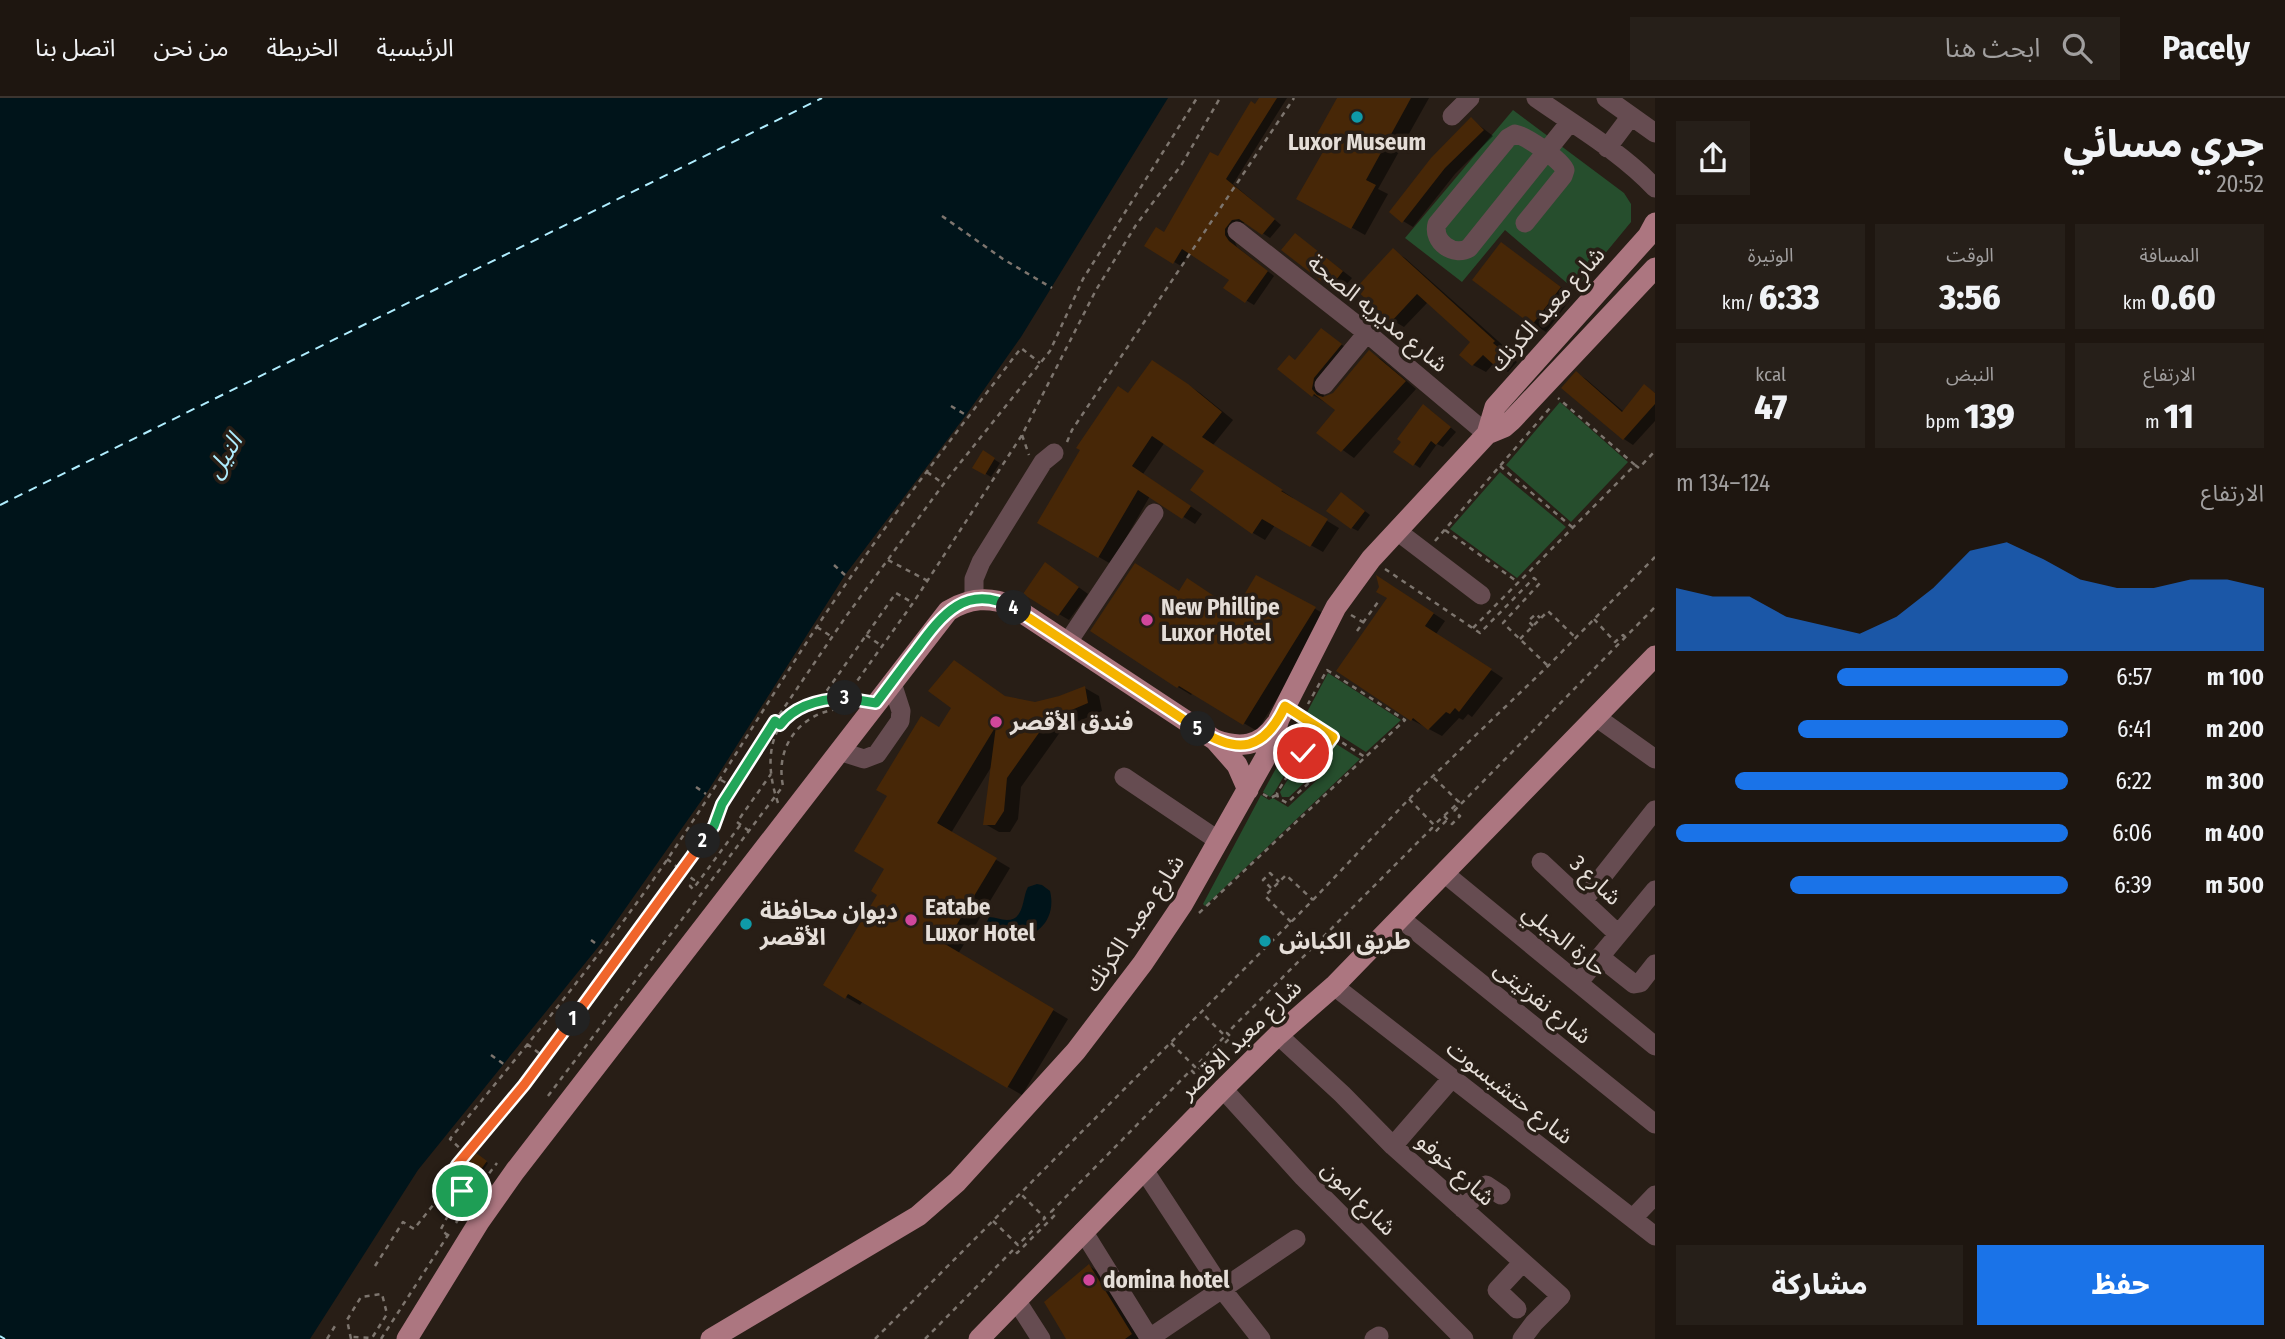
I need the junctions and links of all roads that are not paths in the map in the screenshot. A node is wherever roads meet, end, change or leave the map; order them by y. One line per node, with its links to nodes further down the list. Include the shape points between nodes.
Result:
1 (1470, 98): 5 (street)
2 (1536, 98): 6 (street)
3 (1606, 98): 4 (street)
4 (1632, 116): 7 (street); 8 (street)
5 (1452, 117)
6 (1570, 122): 8 (street); 9 (street)
7 (1655, 133)
8 (1607, 148): 10 (street)
9 (1546, 152): 9 (street, via 1469,248 1457,252 1438,240 1437,224 1511,135 1519,134); 11 (street, via 1564,166 1565,173)
10 (1655, 188)
11 (1525, 223)
12 (1655, 223): 17 (main road, شارع معبد الكرنك, via 1495,407)
13 (1237, 231): 15 (street, شارع مديريه الصحة)
14 (1655, 268): 17 (main road, شارع معبد الكرنك, via 1512,420)
15 (1367, 333): 16 (street); 17 (street, شارع مديريه الصحة)
16 (1324, 385)
17 (1487, 435): 20 (main road, شارع معبد الكرنك)
18 (1054, 453): 22 (street, via 1043,462 981,562 974,579)
19 (1154, 513): 23 (street)
20 (1397, 531): 21 (street); 26 (main road, شارع معبد الكرنك, via 1336,607)
21 (1481, 595)
22 (974, 600): 23 (main road, via 994,600 1012,607); 25 (main road, via 940,617)
23 (1068, 642): 28 (main road)
24 (1655, 656): 27 (main road, شارع معبد الاقصر)
25 (891, 683): 29 (main road); 29 (street, via 901,716 877,754 864,759)
26 (1282, 713): 28 (main road, via 1266,736 1249,745); 32 (main road, شارع معبد الكرنك)
27 (1596, 717): 30 (street); 36 (main road, شارع معبد الاقصر)
28 (1215, 740): 32 (main road)
29 (839, 751): 63 (main road, via 502,1188)
30 (1655, 759)
31 (1124, 776): 34 (street)
32 (1254, 791): 34 (main road, شارع معبد الكرنك)
33 (1655, 810): 38 (street)
34 (1219, 842): 64 (main road, شارع معبد الكرنك, via 1143,963 1076,1051 938,1200 897,1231)
35 (1541, 862): 38 (street, شارع 3)
36 (1444, 873): 39 (main road, شارع معبد الاقصر); 43 (street, حارة الجبلي)
37 (1655, 890): 40 (street)
38 (1583, 901): 40 (street, شارع 3)
39 (1401, 918): 44 (main road, شارع معبد الاقصر); 49 (street, شارع نفرتيتى)
40 (1618, 934): 41 (street)
41 (1600, 957): 42 (street, via 1634,984); 43 (street)
42 (1655, 964)
43 (1579, 982): 46 (street, حارة الجبلي)
44 (1334, 986): 45 (main road, شارع معبد الاقصر); 47 (street, شارع حتشبسوت)
45 (1278, 1035): 48 (main road, شارع معبد الاقصر); 50 (street, شارع خوفو)
46 (1655, 1046)
47 (1452, 1078): 50 (street); 55 (street, شارع حتشبسوت)
48 (1223, 1089): 51 (main road, شارع معبد الاقصر); 69 (street, شارع امون)
49 (1655, 1124)
50 (1393, 1146): 54 (street, شارع خوفو)
51 (1144, 1170): 56 (main road, شارع معبد الاقصر); 60 (street)
52 (1500, 1195): 54 (street, via 1486,1185)
53 (1655, 1195): 55 (street)
54 (1464, 1209): 59 (street, شارع خوفو)
55 (1633, 1218): 57 (street, شارع حتشبسوت)
56 (1083, 1231): 61 (main road, شارع معبد الاقصر); 67 (street)
57 (1655, 1236)
58 (1296, 1239): 60 (street)
59 (1523, 1262): 62 (street, via 1497,1290); 70 (street, شارع خوفو, via 1561,1298)
60 (1222, 1289): 67 (street); 68 (street)
61 (1016, 1300): 65 (main road, شارع معبد الاقصر); 66 (street)
62 (1517, 1309)
63 (407, 1339)
64 (711, 1339)
65 (979, 1339)
66 (1041, 1339)
67 (1149, 1339)
68 (1261, 1339)
69 (1464, 1339)
70 (1522, 1339)

